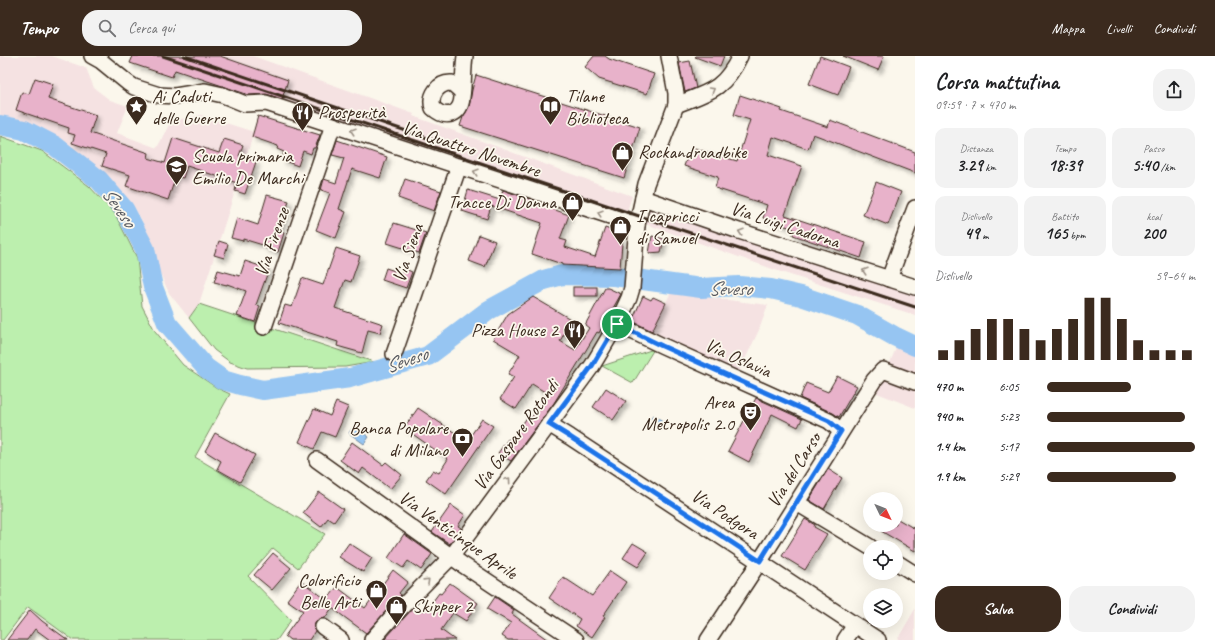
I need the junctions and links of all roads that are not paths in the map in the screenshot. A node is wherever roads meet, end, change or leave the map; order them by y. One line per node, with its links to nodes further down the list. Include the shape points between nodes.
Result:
1 (92, 56): 8 (street, Via Quattro Novembre, via 134,87 160,95 172,96 205,91 245,104 266,103)
2 (670, 56): 7 (street)
3 (740, 56): 7 (street, one-way to 3, via 722,84 731,74)
4 (464, 60): 5 (street); 6 (street)
5 (450, 83): 6 (street); 6 (street, via 441,86 434,93 432,104 437,112 446,115 455,112 461,103)
6 (462, 92)
7 (676, 105): 10 (street, Via Gaspare Rotondi)
8 (333, 125): 9 (street, Via Quattro Novembre, one-way to 8); 16 (street, Via Firenze)
9 (459, 166): 12 (street, Via Quattro Novembre, one-way to 9); 17 (street, Via Siena)
10 (643, 198): 12 (street, Via Gaspare Rotondi); 13 (street, Via Luigi Cadorna, one-way to 10)
11 (915, 208): 13 (street)
12 (636, 225): 15 (street, Via Gaspare Rotondi, via 632,288)
13 (890, 279): 14 (street, Via Luigi Cadorna)
14 (915, 288)
15 (617, 324): 19 (street, Via Gaspare Rotondi, via 592,366); 20 (street, Via Oslavia, via 829,421)
16 (264, 327)
17 (394, 354)
18 (915, 382): 20 (street, Via del Carso, via 883,370 870,385)
19 (549, 424): 24 (street, Via Gaspare Rotondi, one-way to 19); 25 (street, Via Podgora)
20 (841, 431): 22 (street, Via del Carso)
21 (317, 460): 24 (street, Via Venticinque Aprile)
22 (797, 503): 23 (street); 25 (street, Via del Carso)
23 (863, 543)
24 (452, 556): 31 (street, Via Gaspare Rotondi, one-way to 24); 32 (street, Via Venticinque Aprile)
25 (760, 561): 28 (street, Via Podgora); 33 (street, Via del Carso)
26 (903, 566): 27 (street)
27 (915, 574)
28 (855, 625): 34 (street); 35 (street, Via Podgora)
29 (323, 627): 30 (street)
30 (342, 640)
31 (372, 640)
32 (576, 640)
33 (708, 640)
34 (845, 640)
35 (878, 640)

